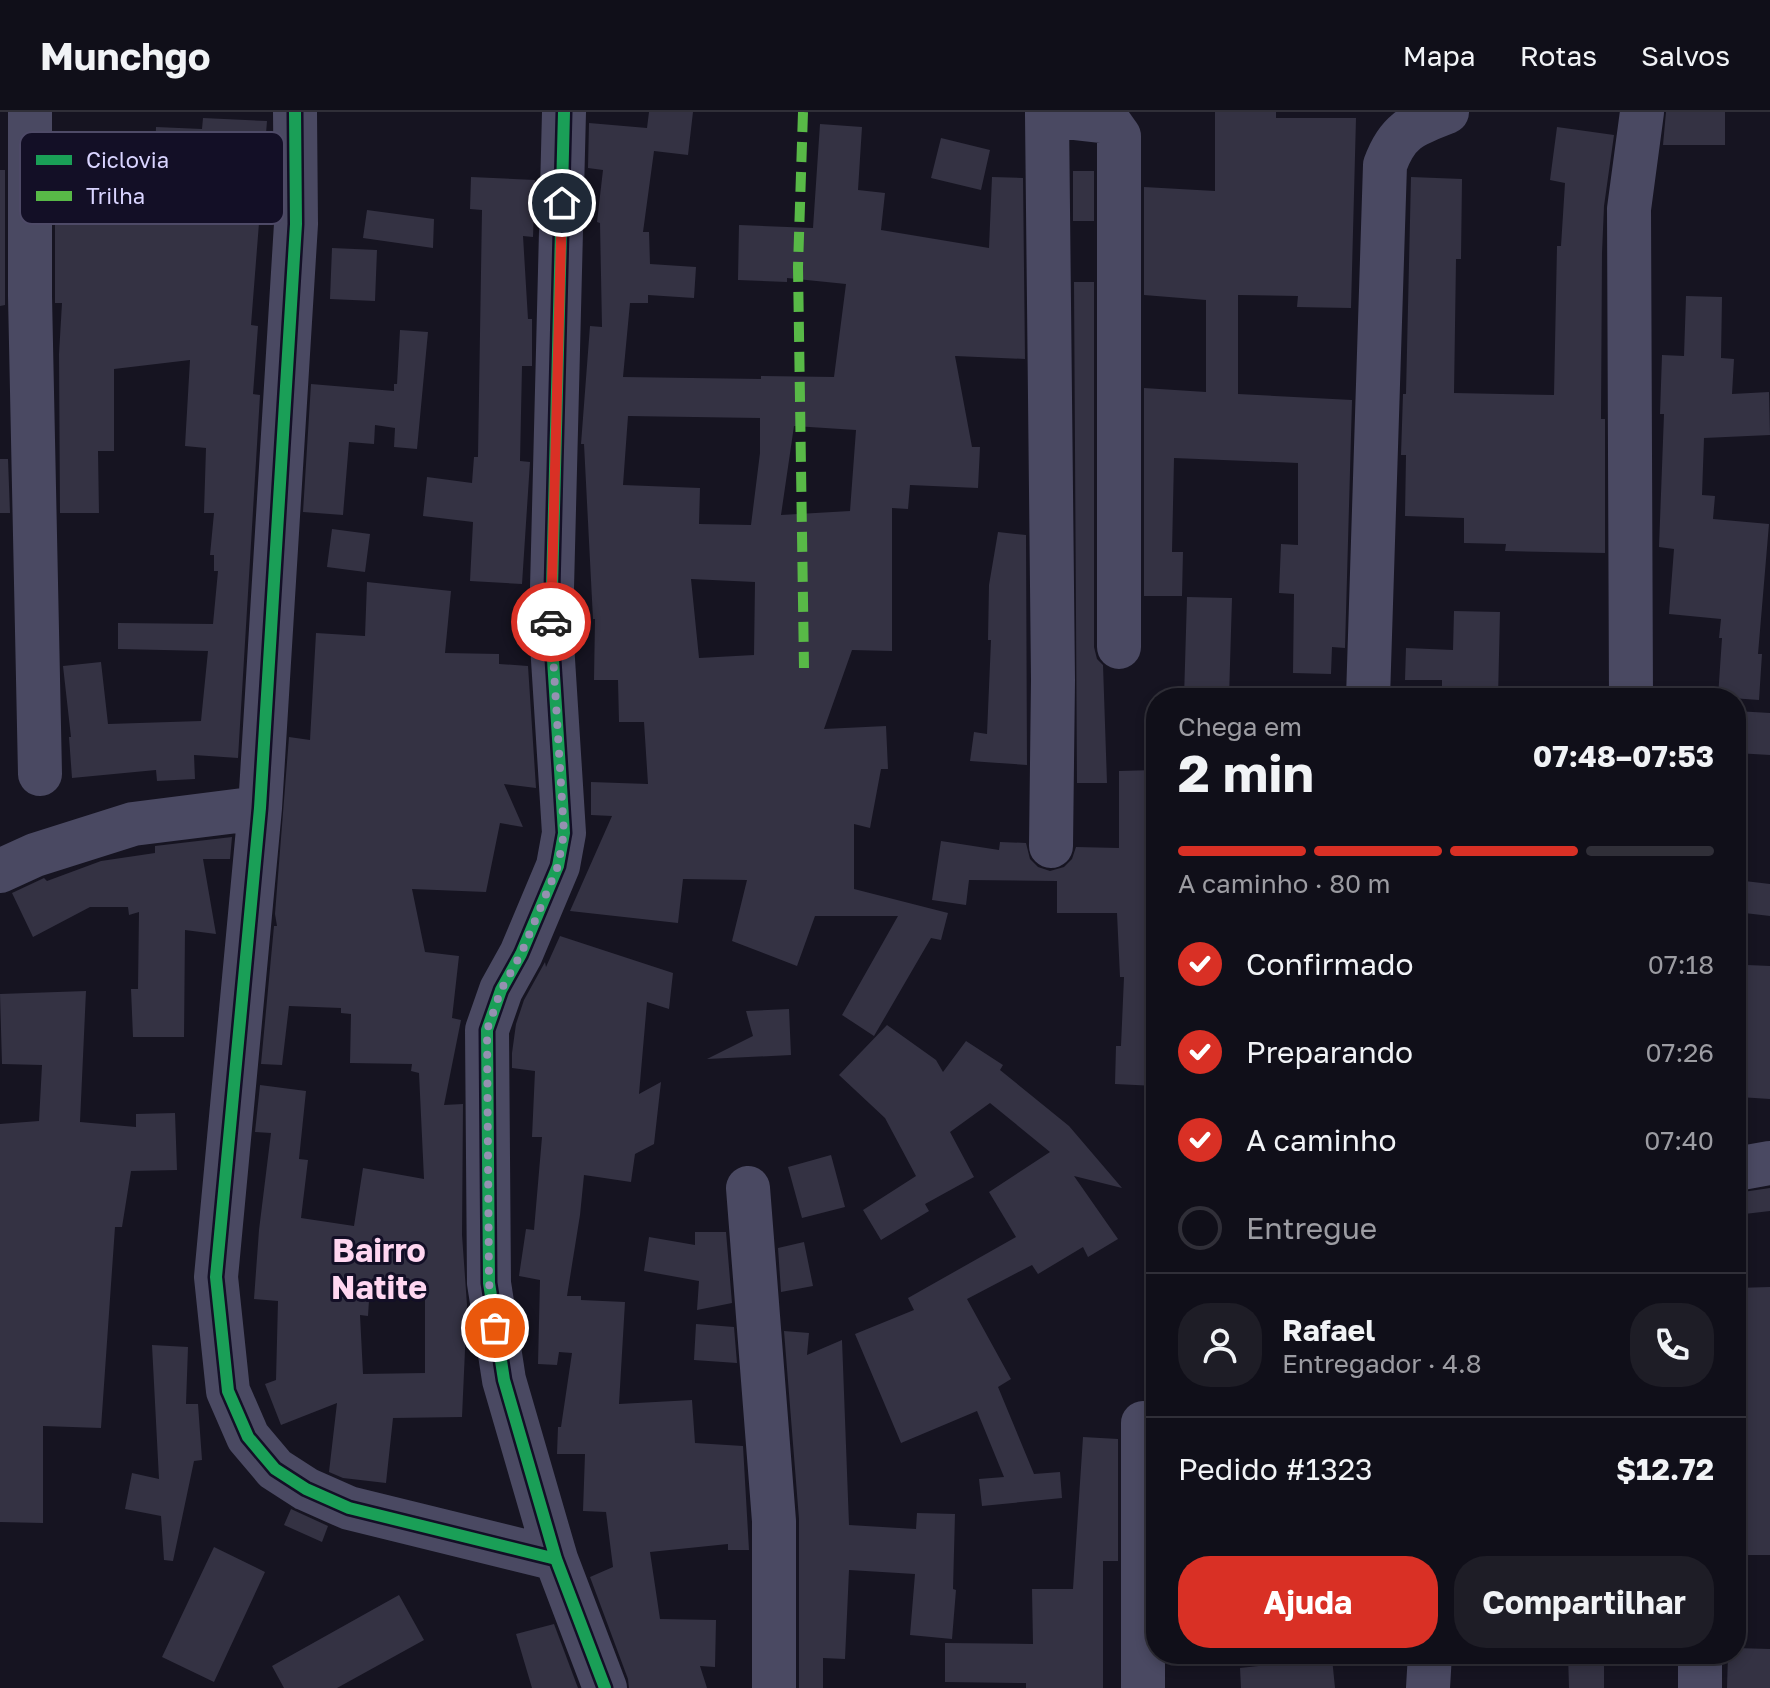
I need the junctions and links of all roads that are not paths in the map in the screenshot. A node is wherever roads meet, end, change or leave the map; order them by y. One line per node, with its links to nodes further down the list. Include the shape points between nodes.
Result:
1 (295, 112): 11 (street, via 296,224)
2 (564, 112): 18 (street, via 551,628 564,833 558,866 487,1030 489,1283 504,1380)
3 (1447, 112): 8 (street, via 1415,125 1393,142 1385,165)
4 (1642, 112): 9 (street, via 1629,209)
5 (1047, 114): 7 (street, via 1109,122 1119,136); 12 (street)
6 (30, 224): 10 (street)
7 (1119, 647)
8 (1368, 688)
9 (1631, 688)
10 (40, 774)
11 (260, 808): 13 (street, via 133,824); 18 (street, via 216,1277 228,1391 248,1437 275,1469 306,1489 349,1508)
12 (1051, 846)
13 (0, 871)
14 (1770, 1163): 15 (street)
15 (1746, 1167)
16 (748, 1188): 22 (street, via 774,1521)
17 (1143, 1423): 23 (street)
18 (556, 1559): 21 (street)
19 (1429, 1664): 24 (street)
20 (1700, 1664): 25 (street)
21 (605, 1688)
22 (774, 1688)
23 (1143, 1688)
24 (1428, 1688)
25 (1700, 1688)

